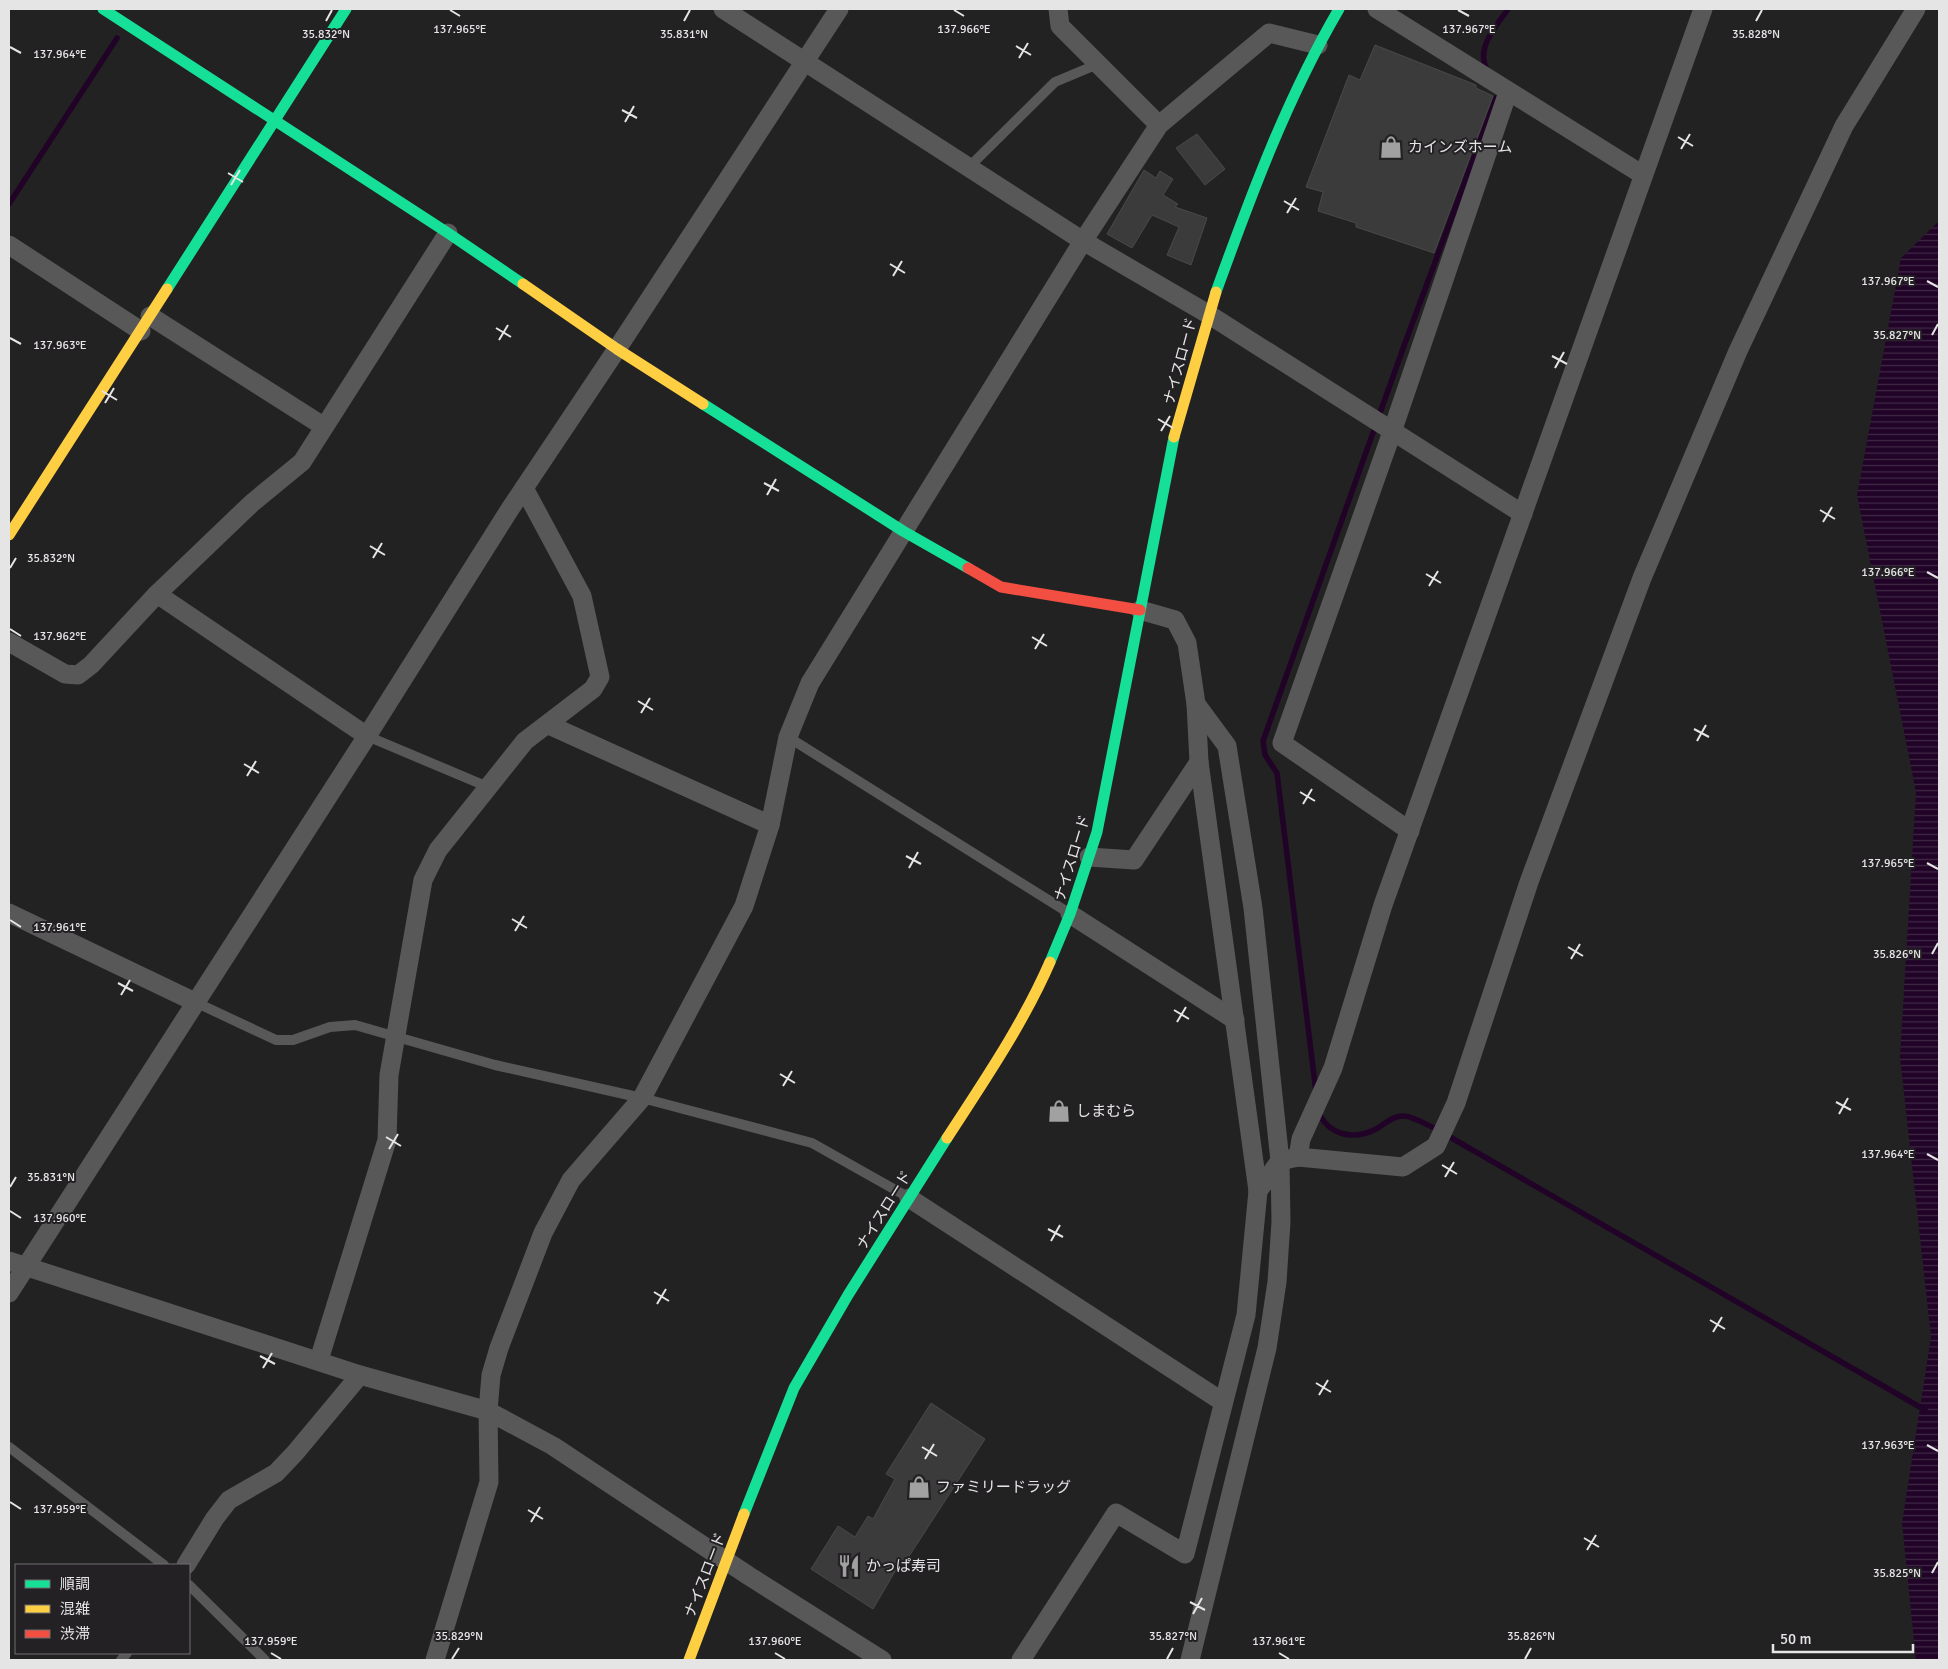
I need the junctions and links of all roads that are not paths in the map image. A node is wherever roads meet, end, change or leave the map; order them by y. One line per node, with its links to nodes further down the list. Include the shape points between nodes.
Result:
1 (103, 9): 14 (street)
2 (346, 9): 14 (street)
3 (723, 9): 11 (street)
4 (839, 9): 11 (street)
5 (1058, 9): 12 (street, via 1060,26)
6 (1339, 9): 10 (street, ナイスロード)
7 (1377, 9): 13 (street)
8 (1703, 9): 17 (street)
9 (1916, 9): 48 (street, via 1844,126 1738,351 1642,578 1529,882 1456,1103 1436,1146 1402,1167)
10 (1318, 45): 15 (street, via 1269,33); 21 (street, ナイスロード, via 1257,178)
11 (805, 61): 16 (street); 23 (street)
12 (1098, 64): 15 (street); 16 (lane, via 1055,82)
13 (1508, 92): 17 (street); 25 (street)
14 (274, 118): 18 (street); 22 (street)
15 (1159, 124): 19 (street)
16 (969, 167): 19 (street)
17 (1643, 174): 27 (street)
18 (448, 233): 23 (street); 24 (street)
19 (1083, 241): 21 (street); 28 (street)
20 (9, 245): 22 (street)
21 (1208, 314): 25 (street); 31 (street, ナイスロード, via 1169,456)
22 (146, 324): 24 (street); 29 (street)
23 (617, 349): 26 (street); 28 (street)
24 (323, 426): 30 (street, via 302,462 252,503)
25 (1392, 432): 27 (street); 40 (street, via 1282,743)
26 (524, 488): 34 (street, via 582,596 600,677 593,689); 35 (street)
27 (1523, 514): 40 (street)
28 (903, 531): 31 (street, via 1002,587); 36 (street, via 810,683)
29 (9, 535)
30 (157, 594): 32 (street, via 78,675 65,674); 35 (street)
31 (1140, 610): 33 (street, via 1175,620 1187,643); 41 (street, ナイスロード, via 1097,832)
32 (9, 642)
33 (1196, 704): 37 (street); 48 (street, via 1227,746 1254,908)
34 (548, 724): 38 (street, via 524,741); 39 (street)
35 (367, 736): 38 (lane); 44 (street)
36 (788, 737): 39 (street); 43 (lane)
37 (1199, 762): 41 (street, via 1134,860); 45 (street)
38 (488, 787): 46 (street, via 438,850 423,880)
39 (770, 825): 47 (street, via 744,906)
40 (1410, 831): 48 (street, via 1383,905 1333,1068)
41 (1089, 857): 43 (street, ナイスロード)
42 (9, 913): 44 (street)
43 (1070, 914): 45 (street); 50 (street, ナイスロード, via 1034,995)
44 (195, 1002): 46 (lane, via 276,1040 293,1040 330,1027 354,1025); 52 (street)
45 (1235, 1020): 49 (street)
46 (396, 1037): 47 (lane, via 495,1066); 54 (street, via 389,1075 388,1140)
47 (642, 1098): 50 (lane, via 812,1143); 57 (street, via 571,1180 543,1232 499,1348 491,1375)
48 (1289, 1159): 49 (street); 68 (street, via 1267,1348)
49 (1258, 1191): 56 (street, via 1246,1315)
50 (909, 1198): 56 (street); 59 (street, ナイスロード, via 794,1388)
51 (9, 1261): 52 (street)
52 (27, 1265): 53 (street); 54 (street)
53 (9, 1293)
54 (319, 1360): 55 (street)
55 (360, 1375): 57 (street); 61 (street, via 276,1473 229,1500)
56 (1223, 1402): 67 (street, via 1185,1554 1116,1513)
57 (488, 1411): 59 (street, via 553,1446); 64 (street, via 489,1482)
58 (9, 1447): 60 (lane)
59 (726, 1560): 65 (street, ナイスロード); 66 (street)
60 (163, 1564)
61 (187, 1564)
62 (190, 1586): 63 (lane)
63 (265, 1660)
64 (435, 1660)
65 (689, 1660)
66 (882, 1660)
67 (1021, 1660)
68 (1190, 1660)

